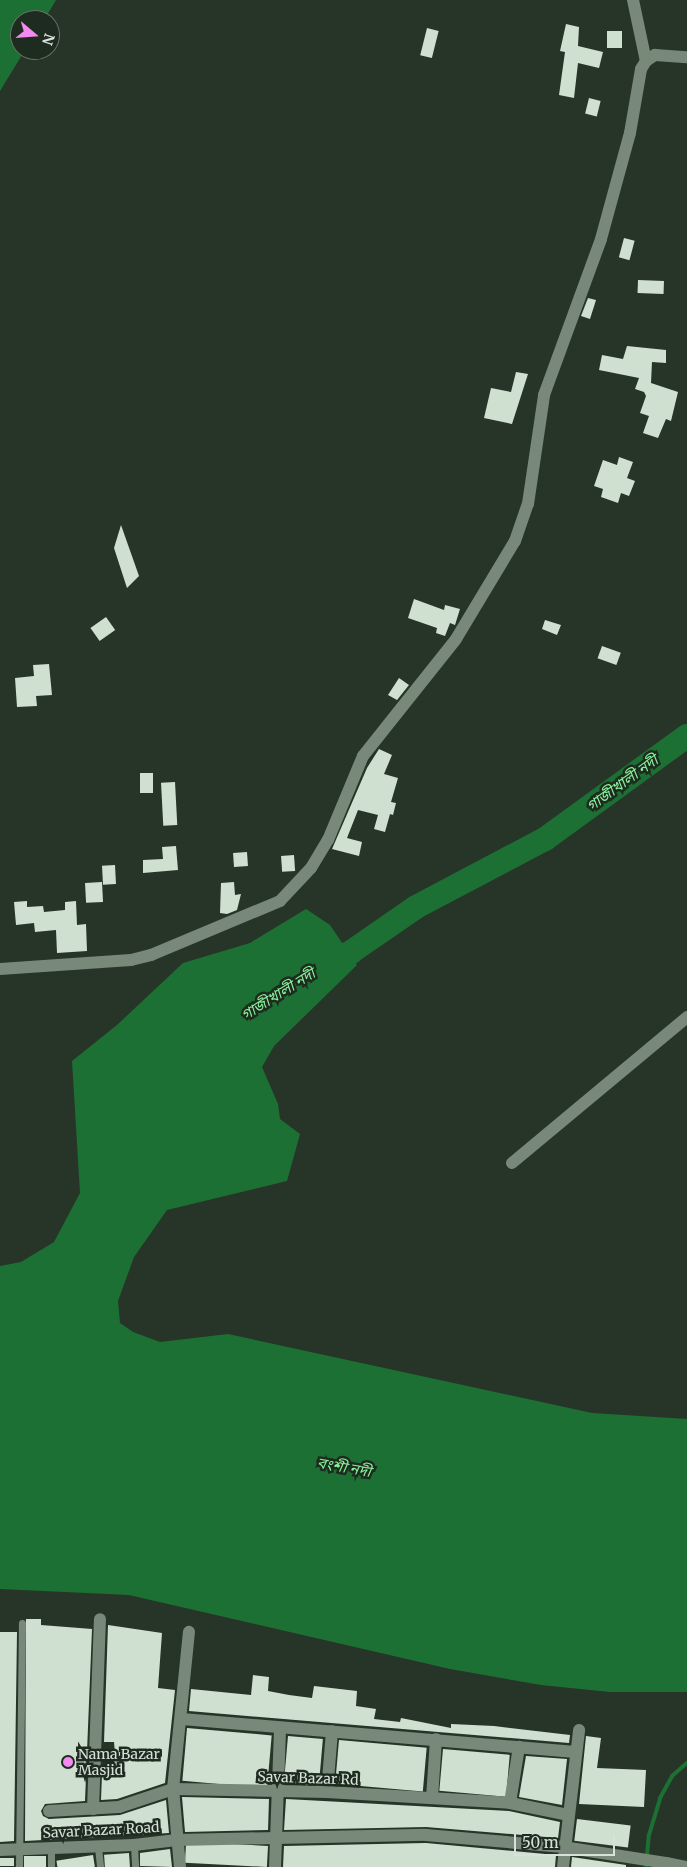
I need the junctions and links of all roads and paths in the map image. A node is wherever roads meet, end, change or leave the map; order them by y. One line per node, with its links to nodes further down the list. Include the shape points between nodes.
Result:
1 (633, 0): 3 (street)
2 (687, 57): 3 (street, via 663,54)
3 (646, 61): 4 (street, via 637,80 630,133 602,239 544,395 528,504 515,541 456,639 363,756 328,840 311,868 280,901 151,955 130,960)
4 (0, 969)
5 (687, 1017): 6 (street)
6 (512, 1163)
7 (100, 1619): 22 (street)
8 (22, 1623): 32 (lane)
9 (190, 1632): 10 (street)
10 (182, 1718): 11 (street); 17 (street)
11 (280, 1728): 13 (street); 18 (street)
12 (579, 1730): 16 (street)
13 (332, 1731): 14 (street); 19 (street)
14 (436, 1739): 15 (street); 20 (street)
15 (519, 1747): 16 (street); 21 (street)
16 (576, 1752): 24 (street)
17 (173, 1789): 18 (street, Savar Bazar Rd); 22 (street, Savar Bazar Rd, via 119,1807); 26 (street)
18 (278, 1791): 19 (street, Savar Bazar Rd); 25 (street)
19 (327, 1792): 20 (street, Savar Bazar Rd)
20 (432, 1798): 21 (street, Savar Bazar Rd)
21 (510, 1803): 24 (street, Savar Bazar Rd)
22 (93, 1809): 23 (street, Savar Bazar Rd)
23 (49, 1811)
24 (568, 1815): 29 (street)
25 (276, 1838): 26 (street); 29 (street, via 426,1835); 38 (street)
26 (177, 1840): 27 (street, Savar Bazar Road); 37 (street, Savar Bazar Road)
27 (134, 1846): 28 (street, Savar Bazar Road); 36 (lane)
28 (98, 1847): 30 (street, Savar Bazar Road); 35 (lane)
29 (563, 1847): 39 (street); 40 (street)
30 (51, 1849): 32 (street, Savar Bazar Road); 34 (lane)
31 (0, 1850): 32 (street, Savar Bazar Road)
32 (20, 1850): 33 (lane)
33 (19, 1867)
34 (51, 1867)
35 (100, 1867)
36 (136, 1867)
37 (180, 1867)
38 (275, 1867)
39 (563, 1867)
40 (686, 1867)

